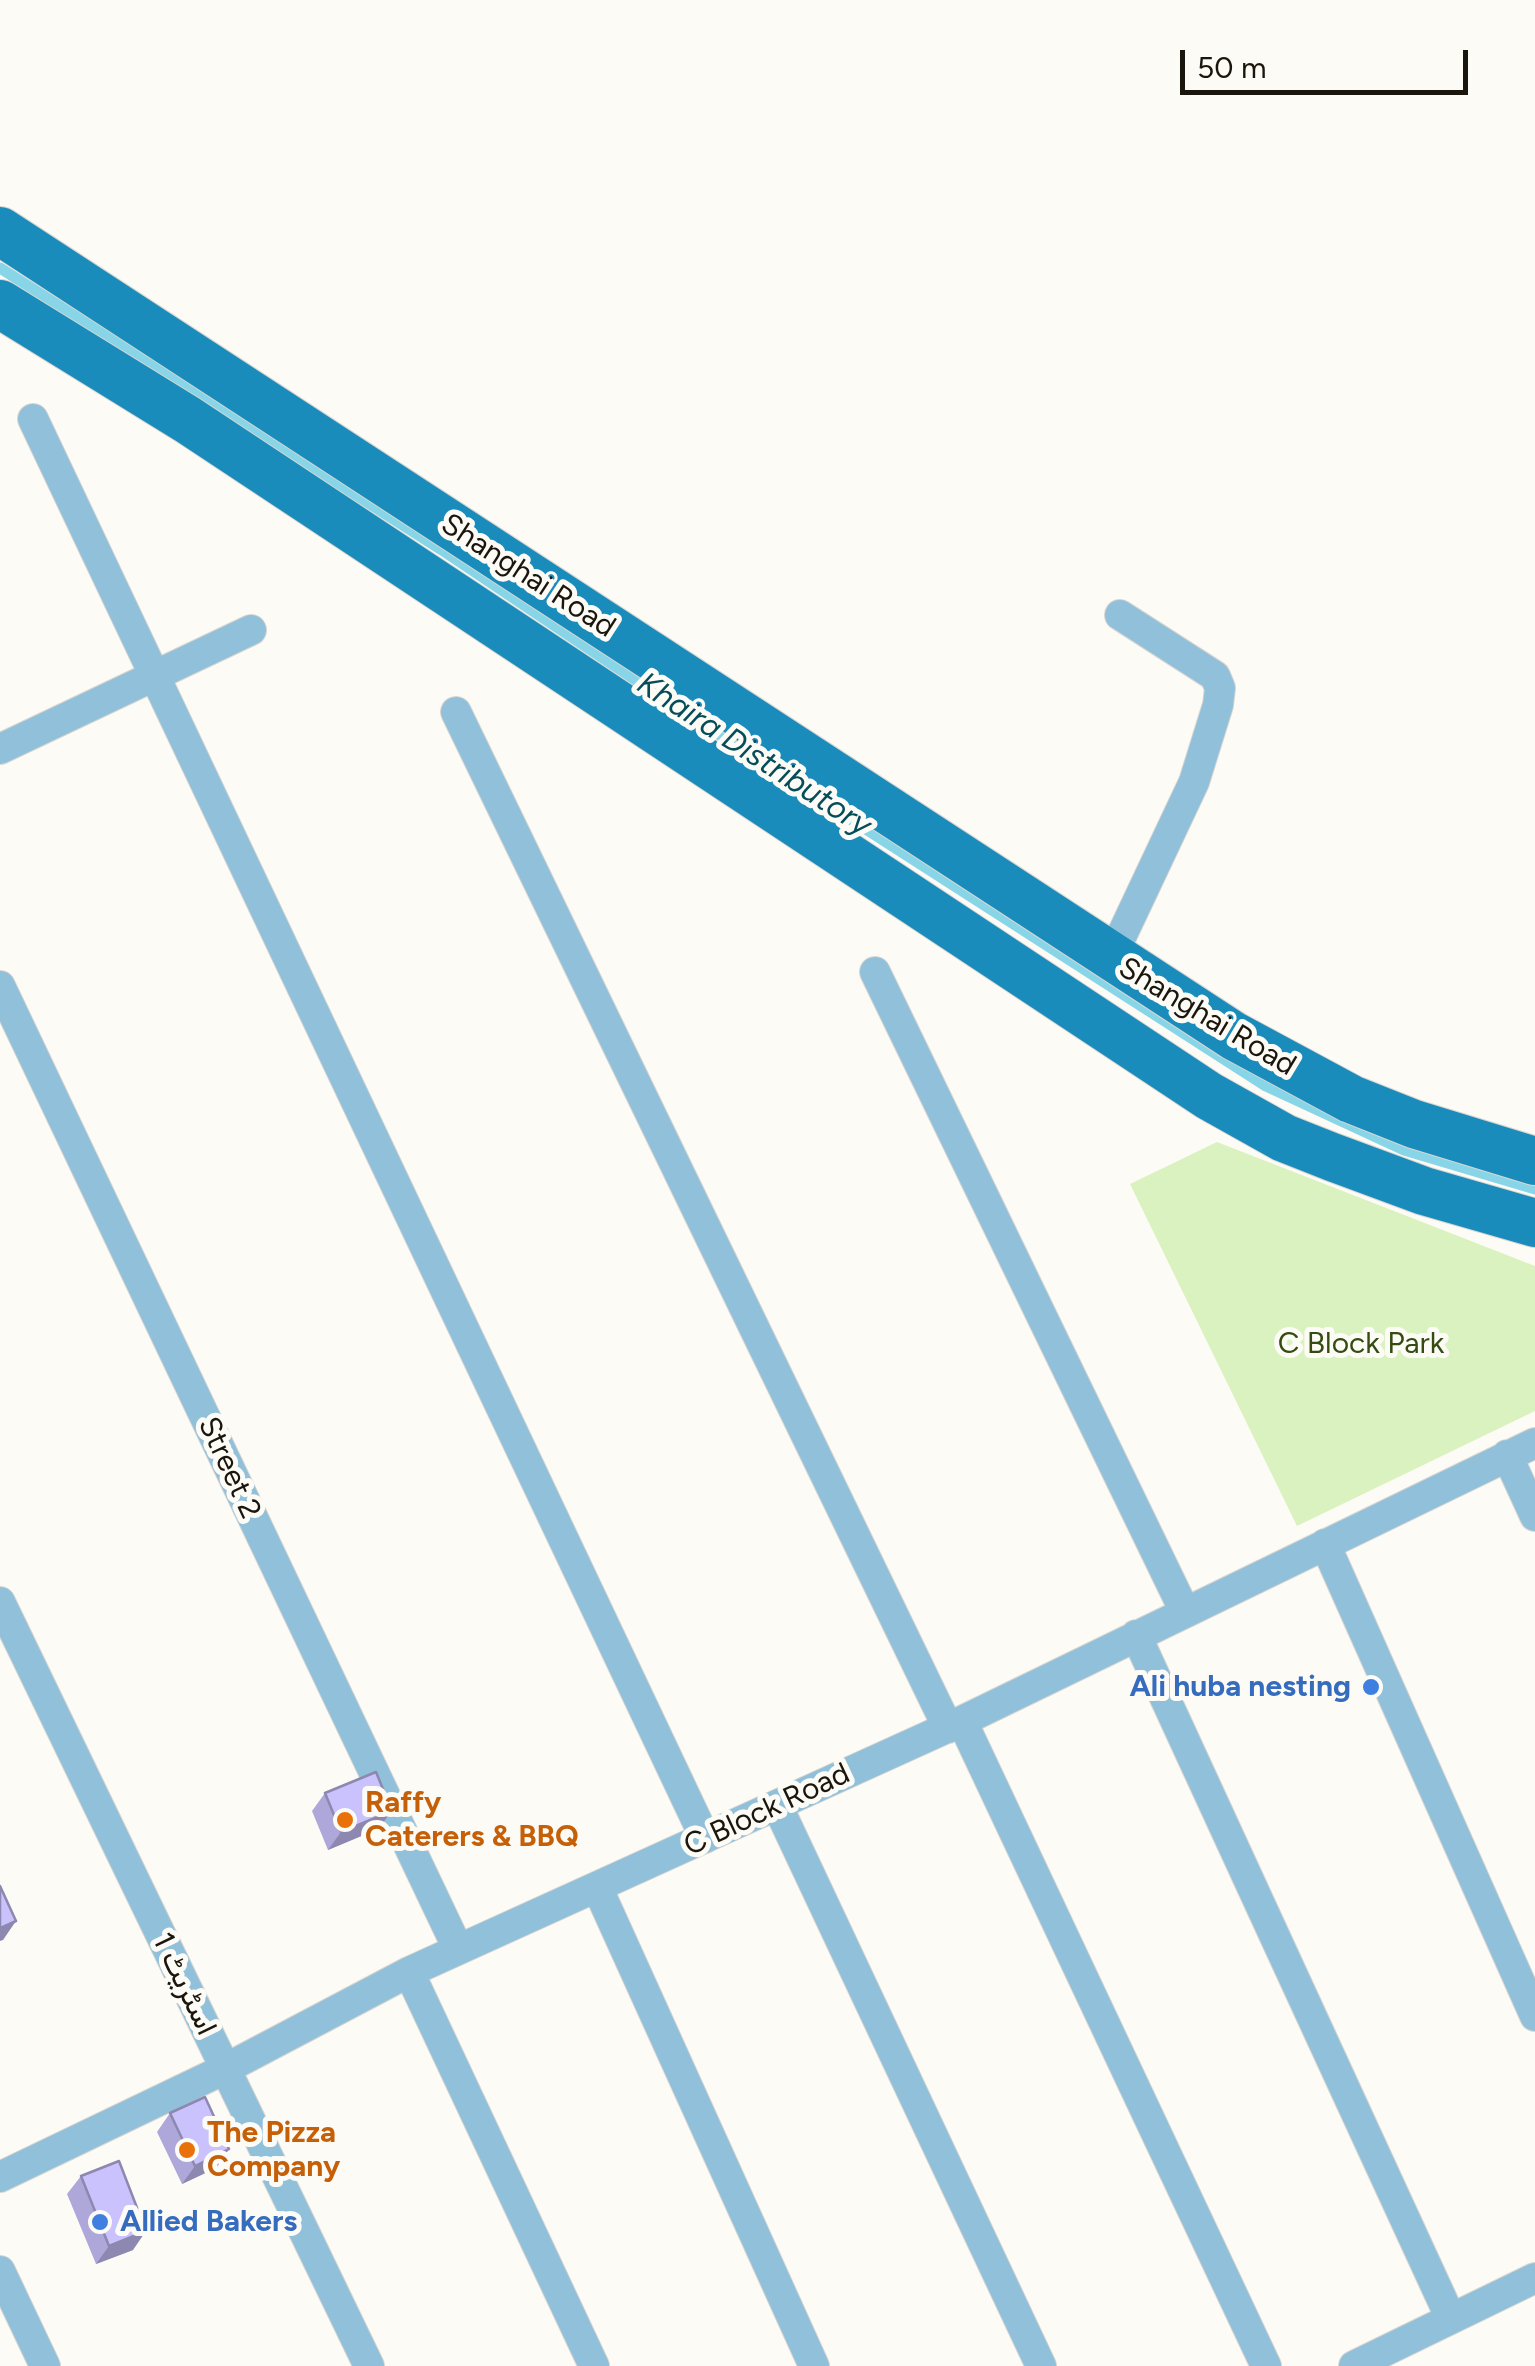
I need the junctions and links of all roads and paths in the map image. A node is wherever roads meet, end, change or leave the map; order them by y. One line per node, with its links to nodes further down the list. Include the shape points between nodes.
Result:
1 (0, 231): 9 (main road, Shanghai Road)
2 (0, 304): 13 (main road, Shanghai Road, via 221,442 1226,1106 1332,1157)
3 (32, 419): 6 (street)
4 (1120, 615): 9 (street, via 1214,676 1220,688 1194,782)
5 (251, 630): 6 (street)
6 (152, 676): 8 (street); 22 (street)
7 (456, 712): 20 (street)
8 (0, 749)
9 (1110, 958): 12 (main road, Shanghai Road, via 1351,1099)
10 (875, 972): 18 (street)
11 (0, 986): 24 (street, Street 2)
12 (1535, 1161)
13 (1535, 1223)
14 (1521, 1449): 15 (street); 16 (street, C Block Road)
15 (1535, 1516)
16 (1325, 1544): 18 (street, C Block Road); 26 (street)
17 (0, 1602): 27 (street, اسٹریٹ 1)
18 (1185, 1612): 19 (street, C Block Road)
19 (1136, 1635): 20 (street, C Block Road); 31 (street)
20 (954, 1724): 21 (street, C Block Road); 37 (street)
21 (778, 1805): 22 (street, C Block Road); 36 (street)
22 (705, 1838): 23 (street, C Block Road)
23 (598, 1889): 24 (street, C Block Road); 35 (street)
24 (458, 1949): 25 (street, C Block Road)
25 (409, 1972): 27 (street, C Block Road); 34 (street)
26 (1535, 2016)
27 (225, 2069): 28 (street, C Block Road); 33 (street, اسٹریٹ 1)
28 (0, 2177)
29 (0, 2271): 32 (street)
30 (1535, 2278): 31 (street)
31 (1451, 2319): 38 (street)
32 (45, 2366)
33 (369, 2366)
34 (594, 2366)
35 (814, 2366)
36 (1041, 2366)
37 (1266, 2366)
38 (1354, 2366)

